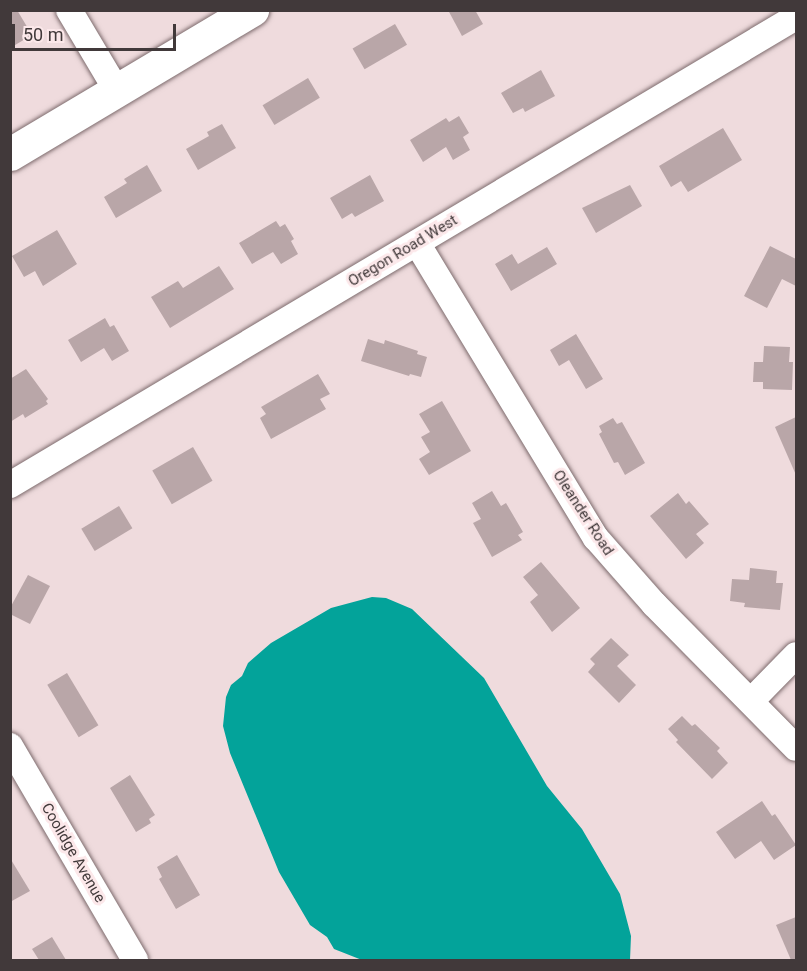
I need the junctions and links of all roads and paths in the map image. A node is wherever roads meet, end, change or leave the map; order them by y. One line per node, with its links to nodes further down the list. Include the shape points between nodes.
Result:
1 (69, 10): 4 (street)
2 (252, 10): 4 (main road)
3 (796, 17): 6 (street, Oregon Road West)
4 (117, 91): 5 (main road)
5 (10, 154)
6 (417, 243): 7 (street, Oregon Road West); 9 (street, Oleander Road, via 596,538 654,604)
7 (10, 485)
8 (796, 655): 9 (street)
9 (751, 701): 11 (street, Oleander Road)
10 (10, 746): 12 (street, Coolidge Avenue)
11 (796, 748)
12 (135, 960)

